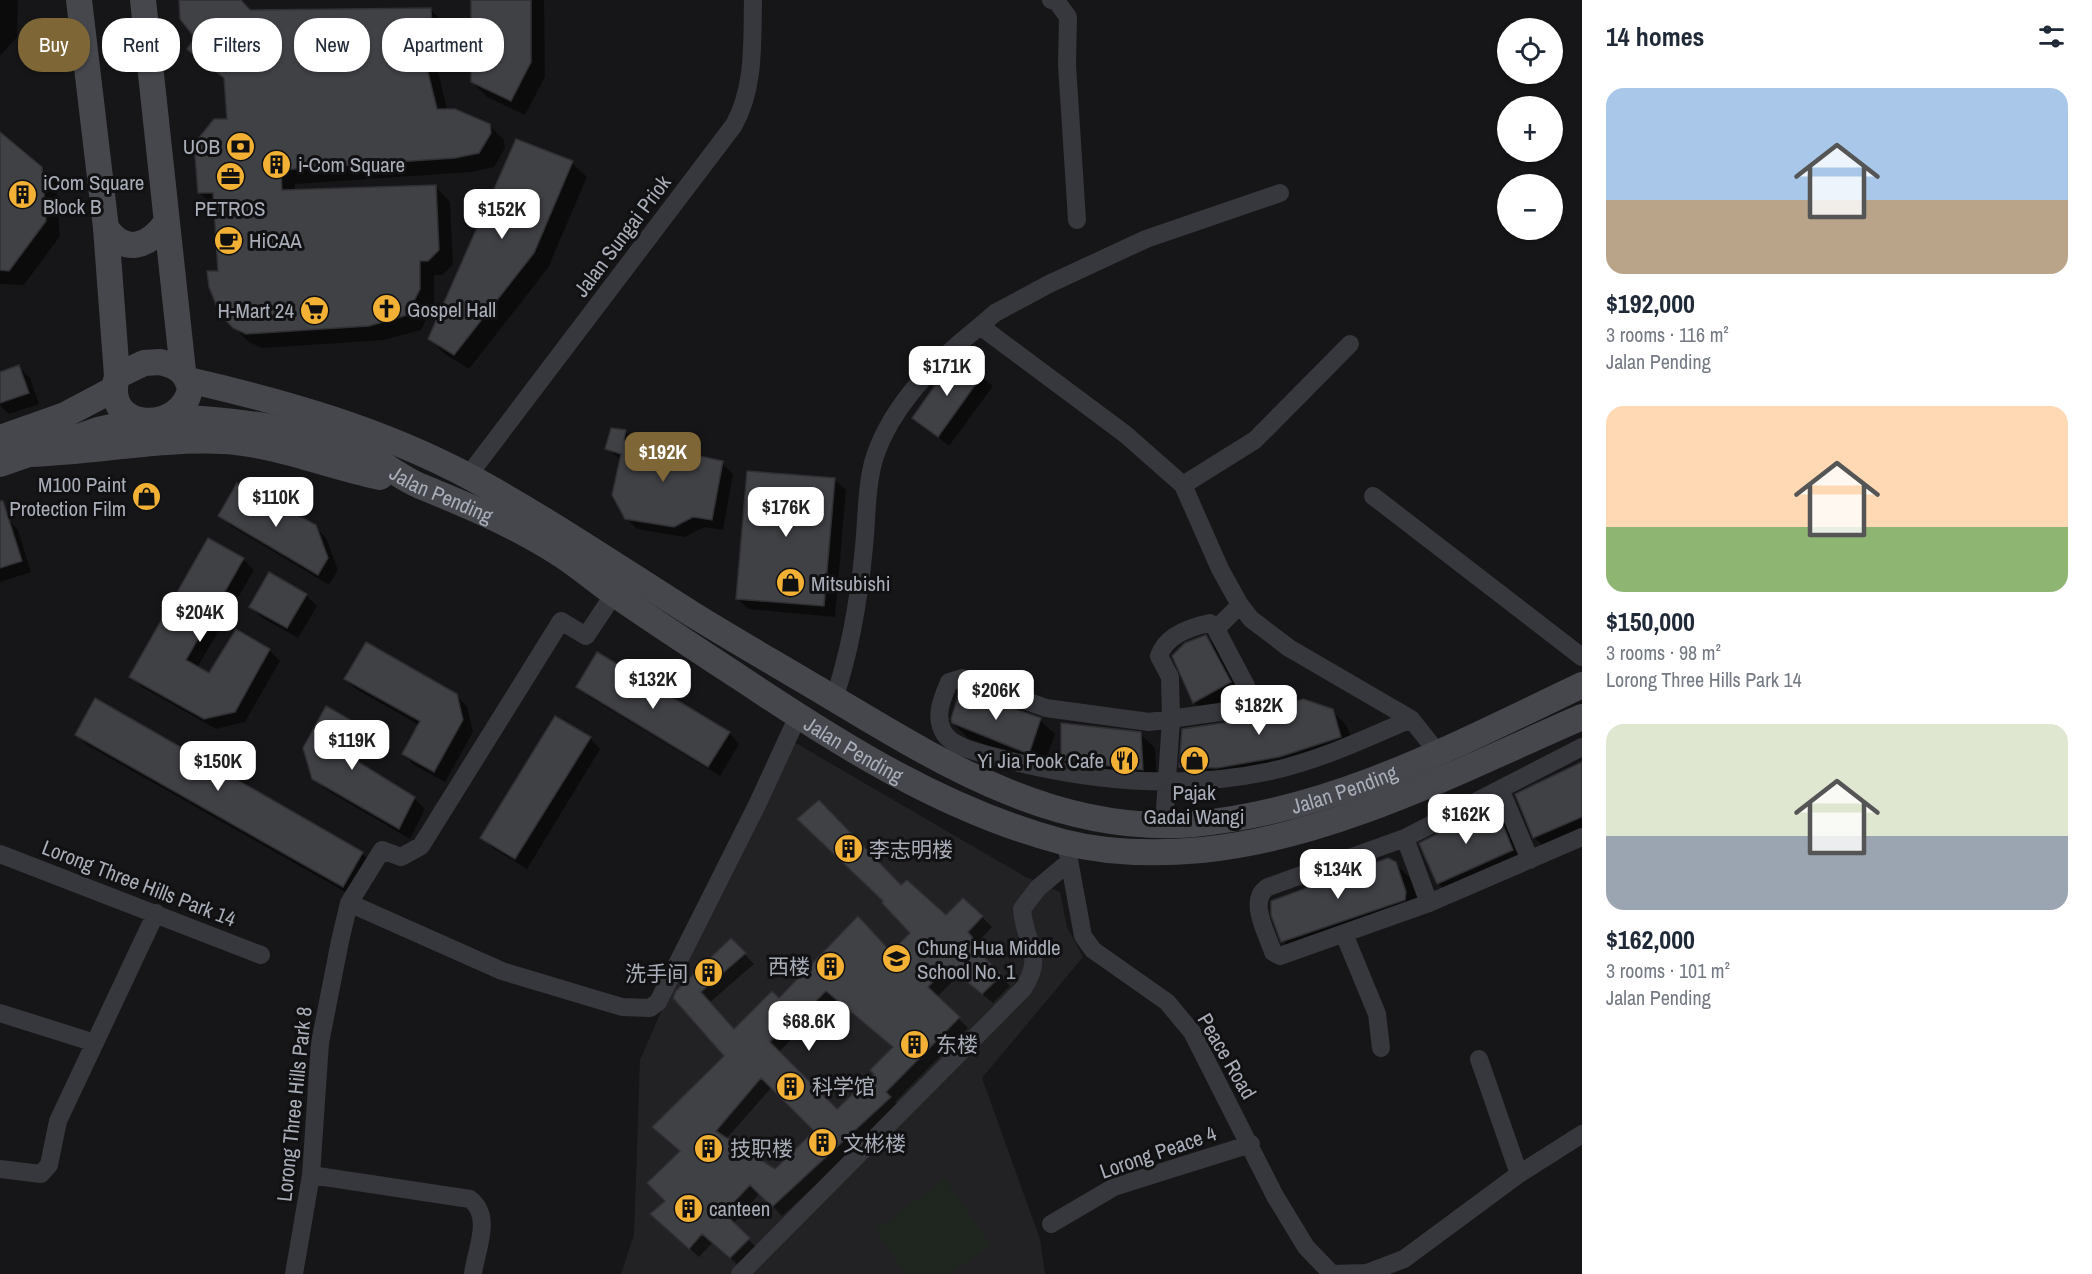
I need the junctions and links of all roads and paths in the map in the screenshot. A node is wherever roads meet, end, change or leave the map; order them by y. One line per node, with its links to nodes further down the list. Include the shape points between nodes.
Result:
1 (79, 0): 8 (main road)
2 (143, 0): 7 (main road)
3 (753, 0): 18 (street, Jalan Sungai Priok, via 751,74 743,109 734,125)
4 (1051, 0): 6 (street, via 1068,17 1067,64)
5 (1280, 194): 9 (street, via 1146,239 1049,284 995,313)
6 (1077, 220)
7 (166, 223): 8 (main road, via 157,235 139,245 122,243); 11 (main road)
8 (106, 228): 12 (main road)
9 (980, 326): 20 (street, via 1125,434); 27 (street, via 943,355 916,387 875,456 853,633)
10 (1350, 344): 20 (street, via 1256,440)
11 (185, 376): 12 (main road, via 160,362 144,363); 13 (main road, via 189,397 184,406); 18 (main road, Jalan Pending, via 371,431)
12 (116, 382): 14 (main road, via 116,402 122,412); 15 (main road, via 65,415)
13 (168, 417): 14 (main road); 19 (main road, Jalan Pending, via 232,421 331,443 371,458)
14 (138, 421): 16 (main road, via 98,430)
15 (0, 438)
16 (30, 454): 17 (main road); 19 (main road, via 177,441 224,441 315,458)
17 (0, 464)
18 (468, 476): 27 (main road, Jalan Pending)
19 (415, 484): 22 (main road, Jalan Pending, via 509,523 564,556)
20 (1183, 485): 23 (street)
21 (1373, 496): 25 (street)
22 (614, 594): 28 (main road, Jalan Pending); 43 (street, Lorong Three Hills Park 8, via 586,636 561,621 421,846 401,857 382,850)
23 (1240, 605): 24 (street); 30 (street, via 1260,627 1289,648)
24 (1216, 629): 31 (street, via 1210,623 1195,626 1163,646 1160,656 1170,677); 31 (street, via 1246,686 1246,698 1227,711)
25 (1582, 657)
26 (1582, 685): 33 (main road, Jalan Pending)
27 (834, 699): 34 (main road, Jalan Pending)
28 (798, 716): 40 (main road, Jalan Pending, via 931,792); 43 (street, via 663,993 650,1008 622,1007 502,971)
29 (1582, 717): 40 (main road, Jalan Pending, via 1336,820 1266,841 1200,850)
30 (1411, 719): 33 (street); 35 (street, via 1340,750 1271,771)
31 (1171, 720): 34 (street, via 1149,722 1046,708 962,678 949,682 939,707 942,729); 35 (street)
32 (1582, 747): 36 (street)
33 (1438, 753): 37 (main road, Jalan Pending, via 1330,796 1263,813 1192,824)
34 (954, 754): 35 (street, via 972,751 1048,772); 37 (main road, Jalan Pending, via 1040,806 1089,819)
35 (1166, 782): 37 (street)
36 (1501, 790): 39 (street); 42 (street)
37 (1164, 824)
38 (1582, 837): 42 (street)
39 (1406, 838): 44 (street); 46 (street, via 1260,892 1260,911 1273,952 1280,956)
40 (1068, 853): 53 (street, Peace Road, via 1083,936 1093,950 1167,1002 1192,1032); 60 (street, via 1022,909 1035,954 1033,974 1023,988)
41 (0, 854): 45 (street, Lorong Three Hills Park 14)
42 (1530, 860): 44 (street)
43 (350, 903): 56 (street, Lorong Three Hills Park 8, via 320,1043)
44 (1429, 903): 46 (street)
45 (156, 913): 47 (street, Lorong Three Hills Park 14); 49 (street)
46 (1344, 934): 50 (street, via 1377,1014)
47 (261, 955)
48 (0, 1012): 49 (street)
49 (95, 1043): 54 (street, via 58,1120 49,1165 41,1174)
50 (1381, 1048)
51 (1479, 1059): 55 (street)
52 (1582, 1134): 55 (street)
53 (1251, 1144): 57 (street, Lorong Peace 4, via 1114,1187); 61 (street, Peace Road, via 1275,1196 1306,1247)
54 (0, 1169)
55 (1519, 1174): 61 (street, via 1404,1259 1366,1273)
56 (311, 1175): 58 (street, Lorong Three Hills Park 8); 59 (street, via 470,1199 479,1206 483,1220)
57 (1051, 1224)
58 (294, 1274)
59 (473, 1274)
60 (740, 1274)
61 (1332, 1274)

